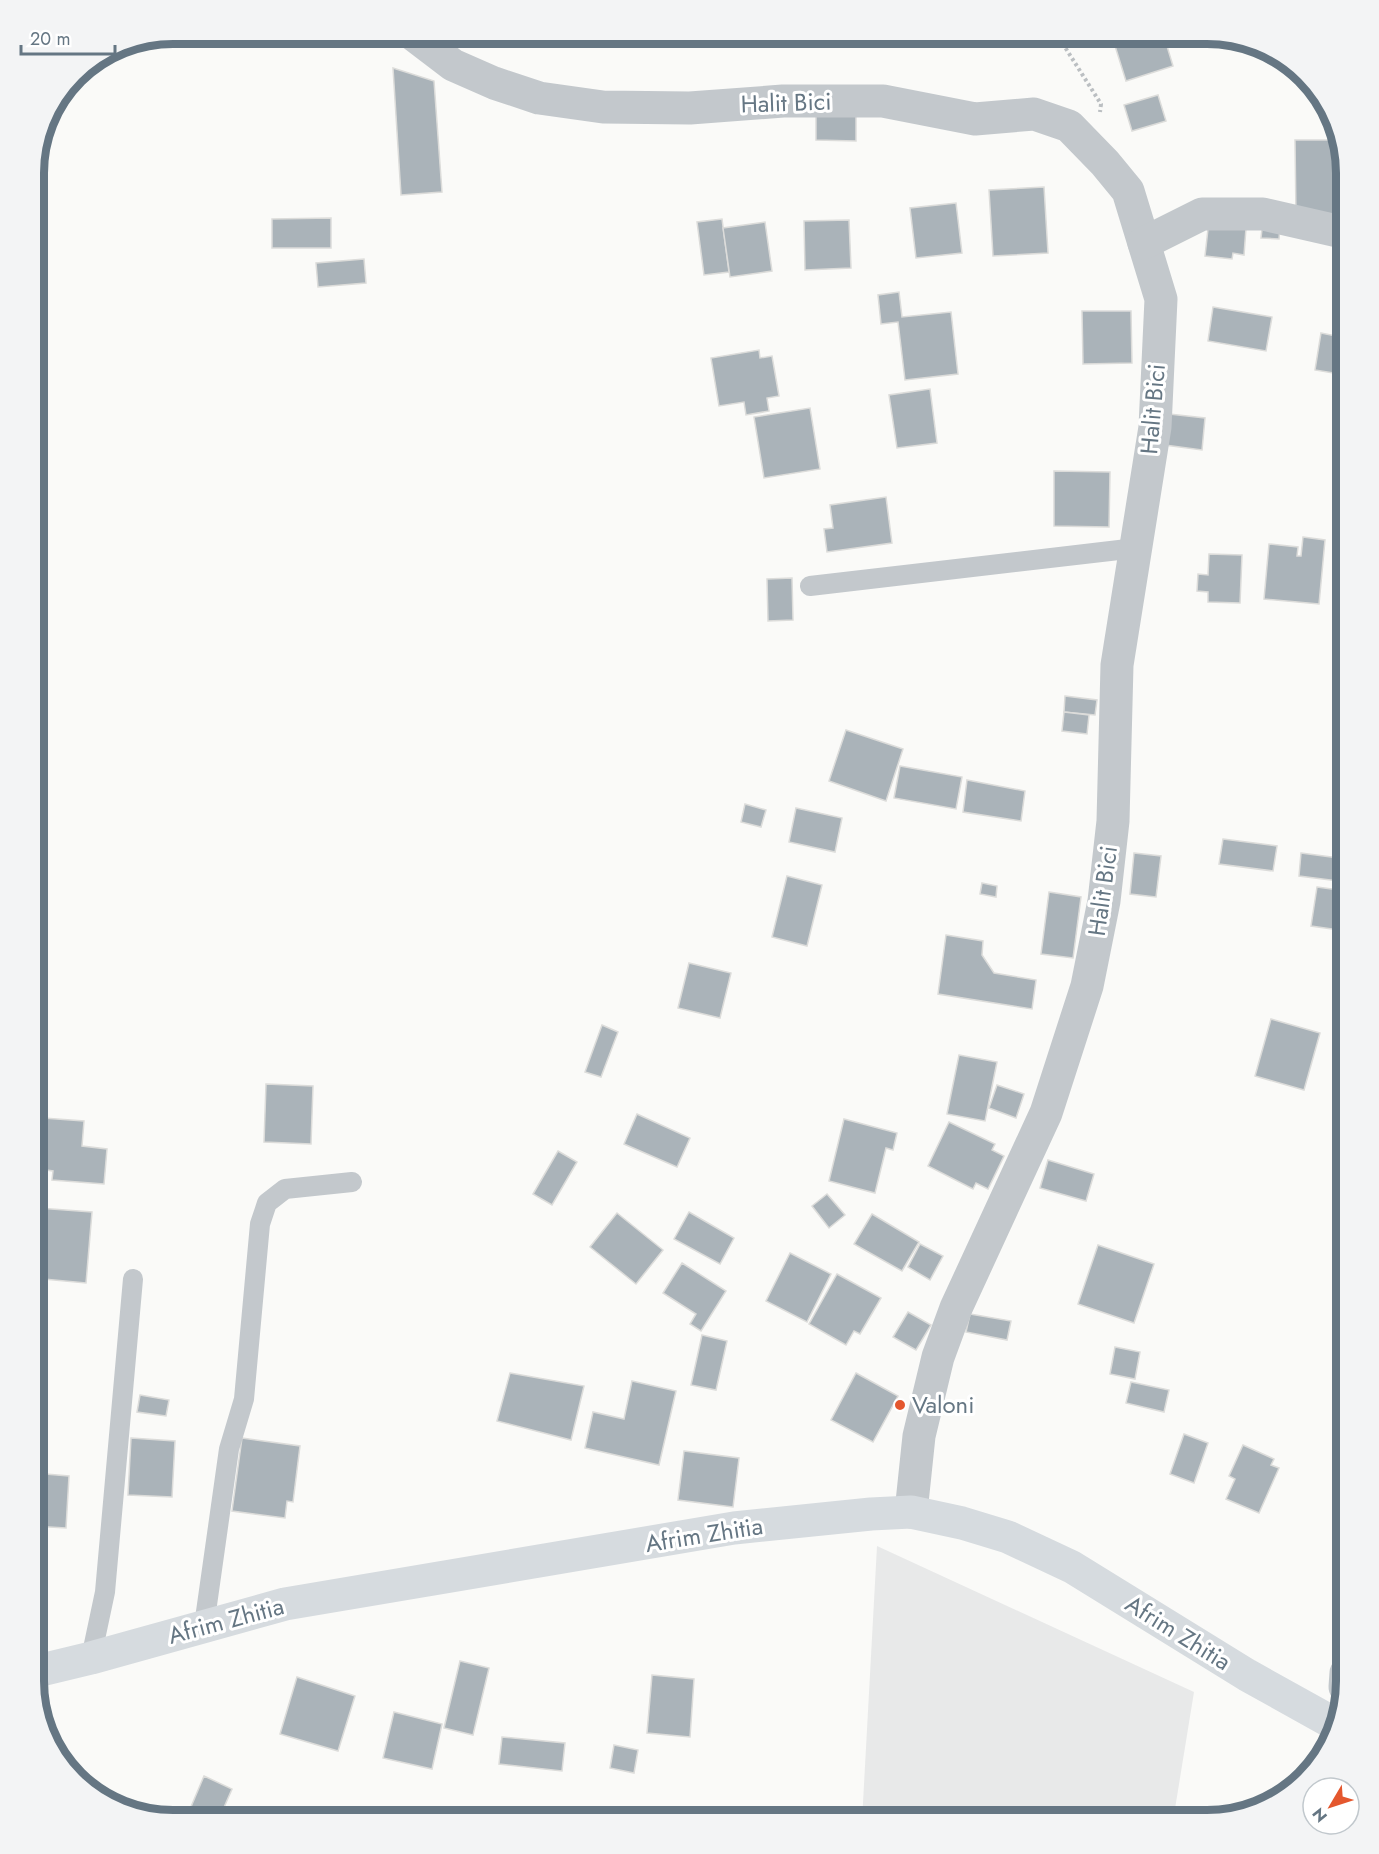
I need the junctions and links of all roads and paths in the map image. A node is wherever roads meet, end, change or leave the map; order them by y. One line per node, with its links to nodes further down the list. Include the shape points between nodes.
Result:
1 (425, 44): 3 (street, Halit Bici, via 453,65 539,98 603,106 690,108 783,100 883,101 975,119 1034,114 1069,126)
2 (1063, 44): 3 (path, via 1101,104)
3 (1094, 151): 5 (street, Halit Bici, via 1128,191)
4 (1336, 231): 5 (street, via 1263,214 1202,214)
5 (1144, 243): 6 (street, Halit Bici, via 1161,299 1155,427)
6 (1136, 548): 7 (lane); 10 (street, Halit Bici, via 1117,665 1108,867 1087,986 1046,1113 956,1308 938,1357 919,1436)
7 (810, 586)
8 (352, 1182): 11 (lane, via 285,1189 267,1203 260,1224 244,1399 229,1449)
9 (133, 1278): 12 (lane, via 105,1592)
10 (911, 1512): 11 (street, Afrim Zhitia, via 734,1528 285,1604); 14 (street, Afrim Zhitia, via 1008,1537 1072,1567 1247,1676)
11 (204, 1626): 12 (street, Afrim Zhitia)
12 (91, 1658): 13 (street, Afrim Zhitia)
13 (44, 1669)
14 (1330, 1721)

